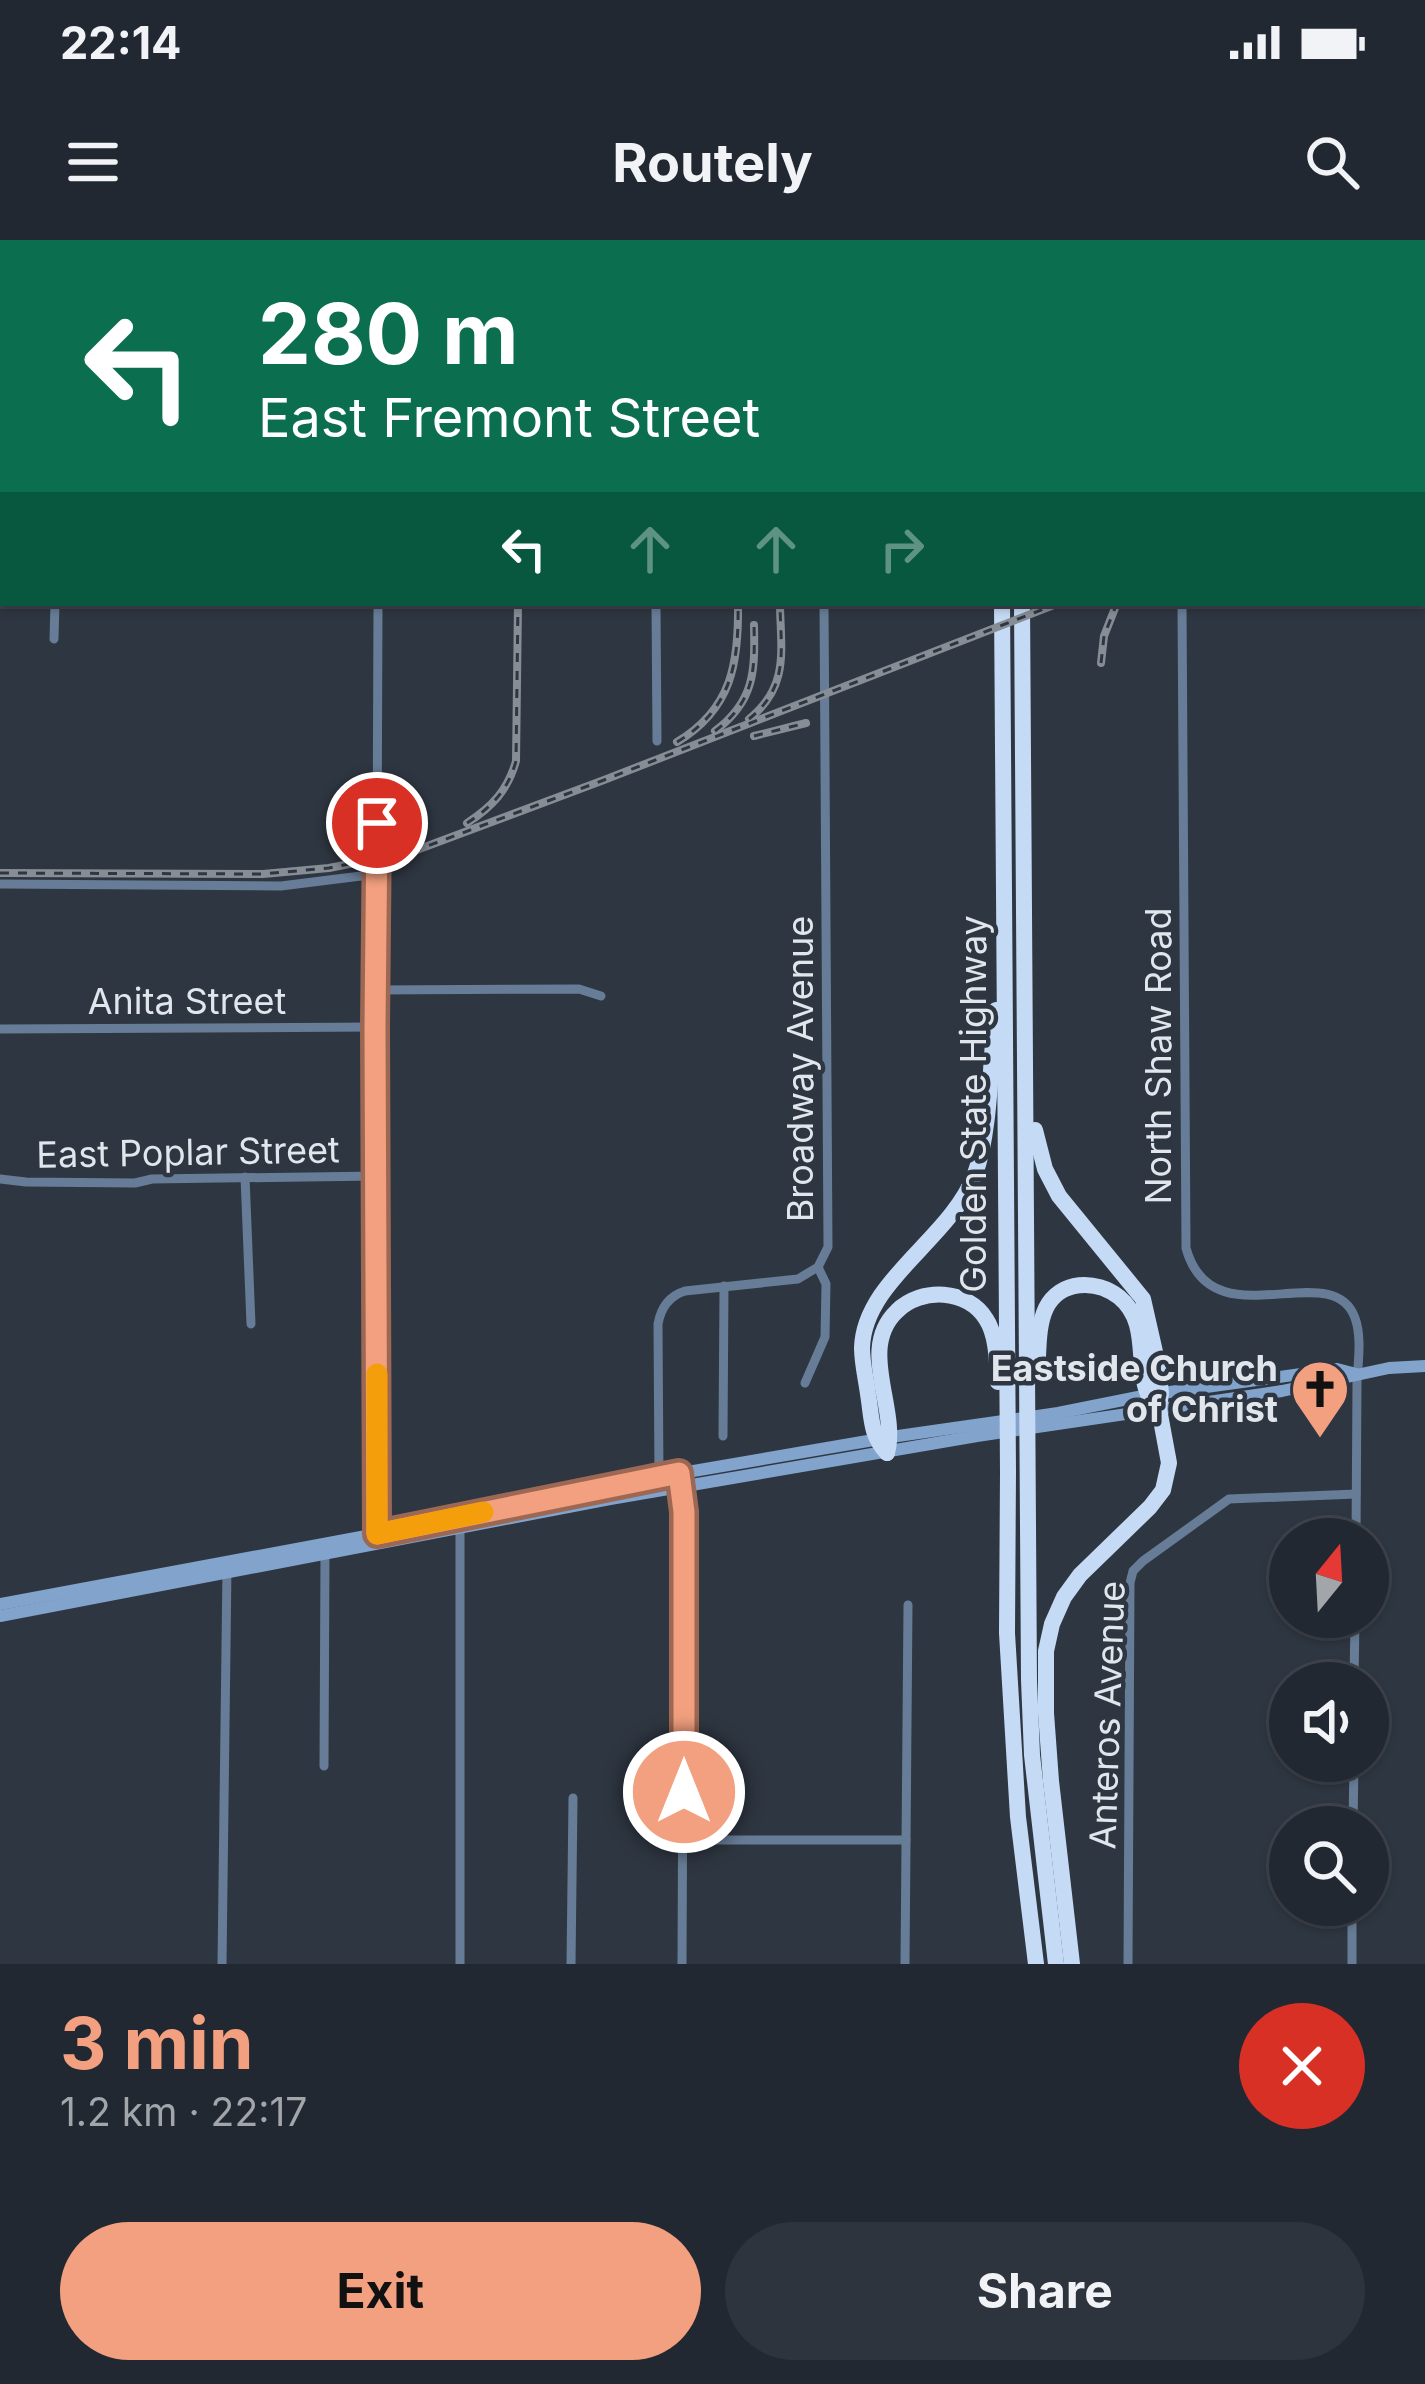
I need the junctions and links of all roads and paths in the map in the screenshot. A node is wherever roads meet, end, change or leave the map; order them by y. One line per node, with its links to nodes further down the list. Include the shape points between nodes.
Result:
1 (55, 606): 8 (street)
2 (378, 606): 10 (street)
3 (656, 606): 9 (street)
4 (824, 606): 21 (street, Broadway Avenue, via 829,1234)
5 (1002, 606): 12 (highway, Golden State Highway)
6 (1022, 606): 15 (highway, Golden State Highway)
7 (1182, 606): 25 (street, North Shaw Road, via 1186,1248 1198,1274 1222,1292 1323,1294 1346,1303 1358,1328)
8 (54, 639)
9 (657, 741)
10 (377, 874): 11 (street, via 281,886); 13 (street)
11 (0, 884)
12 (1005, 938): 30 (highway, via 976,1171 950,1217 885,1288 865,1327 862,1349); 31 (highway, Golden State Highway)
13 (375, 990): 14 (street, via 573,989); 16 (street)
14 (602, 996)
15 (1025, 1016): 27 (highway, via 1045,1169 1143,1299); 28 (highway, Golden State Highway)
16 (375, 1027): 17 (street, Anita Street); 18 (street)
17 (0, 1029)
18 (377, 1177): 19 (street, East Poplar Street); 37 (street)
19 (245, 1178): 20 (street, East Poplar Street); 23 (street)
20 (0, 1179)
21 (818, 1267): 22 (street, Broadway Avenue, via 790,1280); 26 (street, via 826,1284 825,1337)
22 (724, 1286): 29 (street); 32 (street, Broadway Avenue, via 680,1292 661,1312)
23 (250, 1324)
24 (1425, 1366): 25 (main road)
25 (1358, 1374): 27 (main road, via 1303,1388); 34 (street)
26 (805, 1383)
27 (1156, 1399): 28 (highway, via 1128,1306 1107,1289 1077,1284 1046,1307); 30 (main road); 55 (highway, via 1169,1463 1163,1490 1080,1575 1046,1651)
28 (1027, 1420): 54 (highway, Golden State Highway, via 1029,1680)
29 (723, 1436)
30 (885, 1444): 31 (highway, via 884,1329 914,1299 958,1298 990,1329); 33 (main road)
31 (1008, 1472): 53 (highway, Golden State Highway, via 1010,1707)
32 (659, 1478): 33 (main road); 37 (main road)
33 (680, 1480): 36 (main road); 45 (street)
34 (1356, 1494): 35 (street); 56 (street, Anteros Avenue, via 1229,1499 1133,1571)
35 (1356, 1518)
36 (460, 1528): 37 (main road); 49 (street)
37 (378, 1539): 38 (main road)
38 (325, 1549): 39 (main road); 43 (street)
39 (227, 1567): 40 (main road); 42 (main road); 48 (street)
40 (0, 1604)
41 (908, 1605): 46 (street)
42 (0, 1616)
43 (324, 1766)
44 (573, 1798): 50 (street)
45 (684, 1840): 46 (street); 51 (street)
46 (906, 1840): 52 (street)
47 (1352, 1926): 57 (street)
48 (222, 1964)
49 (460, 1964)
50 (571, 1964)
51 (682, 1964)
52 (905, 1964)
53 (1036, 1964)
54 (1056, 1964)
55 (1072, 1964)
56 (1128, 1964)
57 (1352, 1964)

